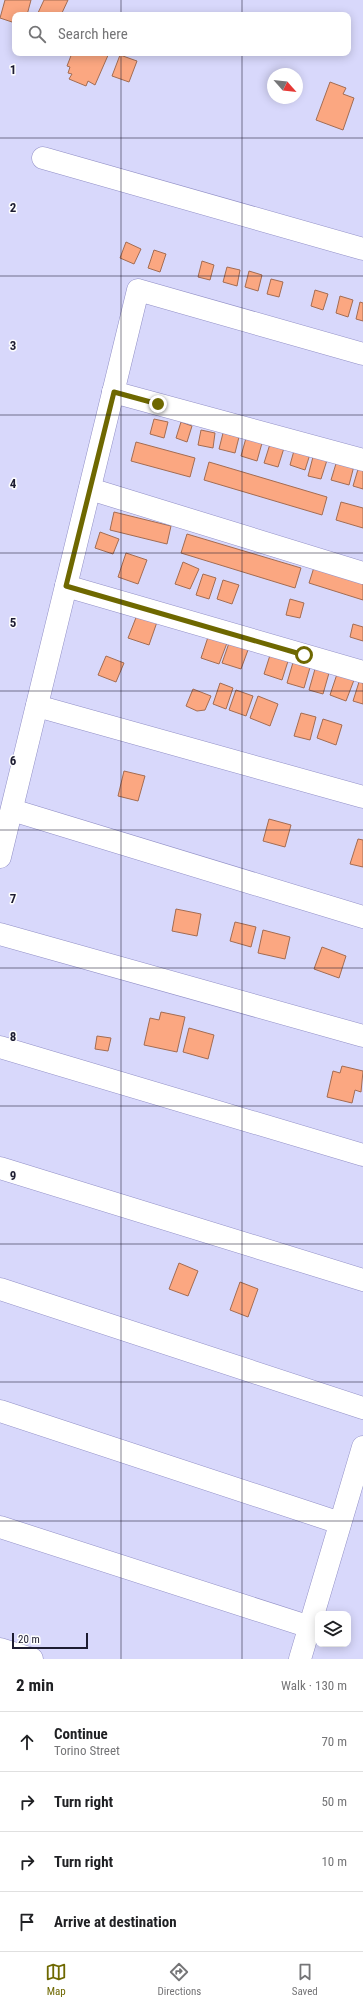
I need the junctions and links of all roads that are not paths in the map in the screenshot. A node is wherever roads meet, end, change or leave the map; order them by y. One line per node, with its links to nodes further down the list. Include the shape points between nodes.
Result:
1 (43, 158): 2 (street)
2 (363, 249)
3 (363, 354): 4 (street, via 138,290)
4 (114, 392): 5 (street); 6 (street)
5 (363, 460)
6 (90, 489): 7 (street); 8 (street)
7 (363, 573)
8 (66, 586): 9 (street); 10 (street)
9 (363, 672)
10 (37, 706): 11 (street); 12 (street)
11 (363, 797)
12 (12, 810): 13 (street); 14 (street)
13 (0, 857)
14 (363, 917)
15 (0, 934): 16 (street)
16 (363, 1036)
17 (0, 1047): 18 (street)
18 (363, 1155)
19 (0, 1168): 20 (street)
20 (363, 1280)
21 (0, 1288): 22 (street)
22 (363, 1408)
23 (0, 1411): 25 (street)
24 (363, 1448): 25 (street)
25 (340, 1523): 27 (street)
26 (0, 1527): 27 (street)
27 (310, 1626): 30 (street)
28 (0, 1649): 29 (street)
29 (32, 1659)
30 (300, 1659)

